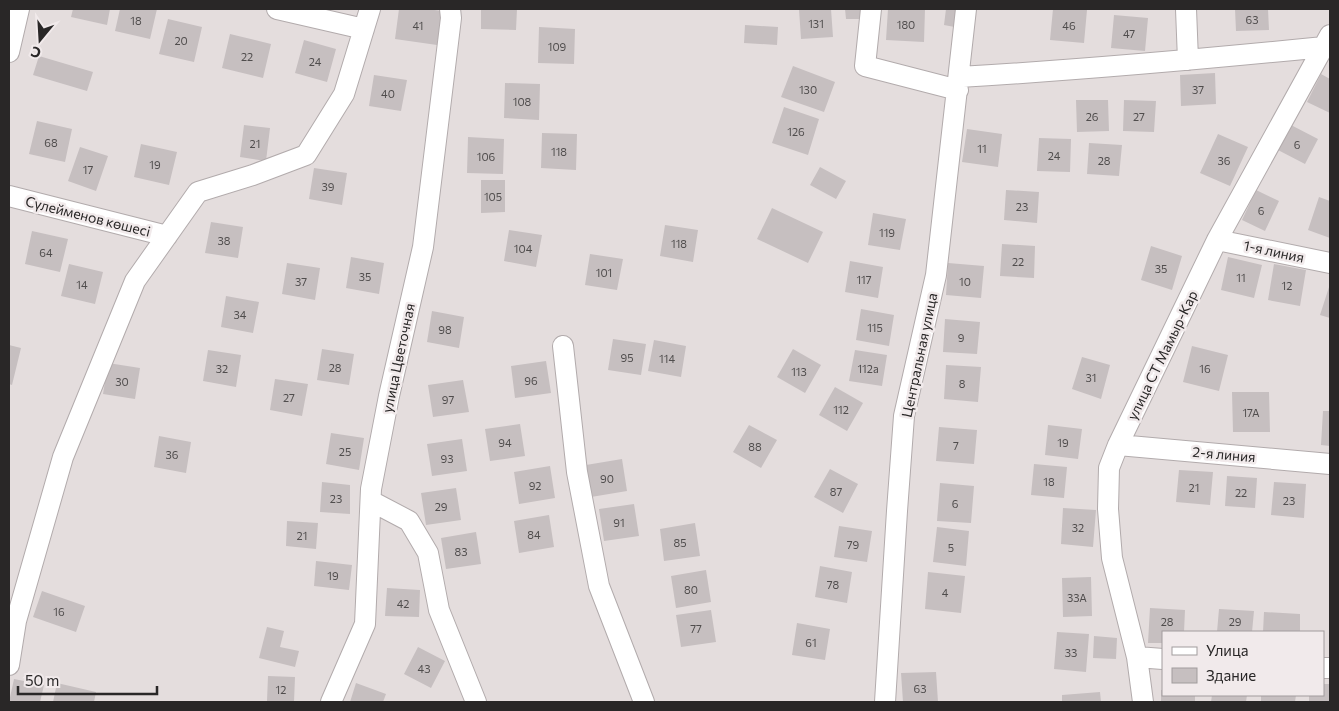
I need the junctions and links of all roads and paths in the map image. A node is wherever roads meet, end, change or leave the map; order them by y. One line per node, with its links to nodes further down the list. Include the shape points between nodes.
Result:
1 (20, 9): 11 (street)
2 (277, 9): 8 (street)
3 (370, 9): 9 (street)
4 (450, 9): 21 (street, улица Цветочная, via 422,247 389,396)
5 (871, 9): 13 (street, via 865,66)
6 (966, 9): 13 (street, Центральная улица)
7 (1186, 9): 12 (street)
8 (299, 11): 9 (street)
9 (364, 29): 15 (street, via 344,94 306,155 198,192)
10 (1327, 41): 12 (street); 16 (street, улица СТ Мамыр-Кар)
11 (9, 52)
12 (1188, 60): 13 (street)
13 (958, 83): 28 (street, Центральная улица, via 936,274 904,416)
14 (9, 196): 15 (street, Сүлейменов көшесі)
15 (167, 236): 24 (street, via 135,281 63,457 16,622)
16 (1217, 240): 17 (street, 1-я линия); 19 (street, улица СТ Мамыр-Кар)
17 (1330, 263)
18 (563, 346): 27 (street, via 577,472 599,586)
19 (1118, 445): 20 (street, 2-я линия); 22 (street, улица СТ Мамыр-Кар, via 1109,468 1112,558)
20 (1330, 464)
21 (371, 501): 25 (street, улица Цветочная, via 365,624); 26 (street, via 409,521 428,553 439,610)
22 (1137, 657): 23 (street); 29 (street, улица СТ Мамыр-Кар)
23 (1162, 659)
24 (9, 665)
25 (331, 702)
26 (476, 702)
27 (644, 702)
28 (885, 702)
29 (1143, 702)

